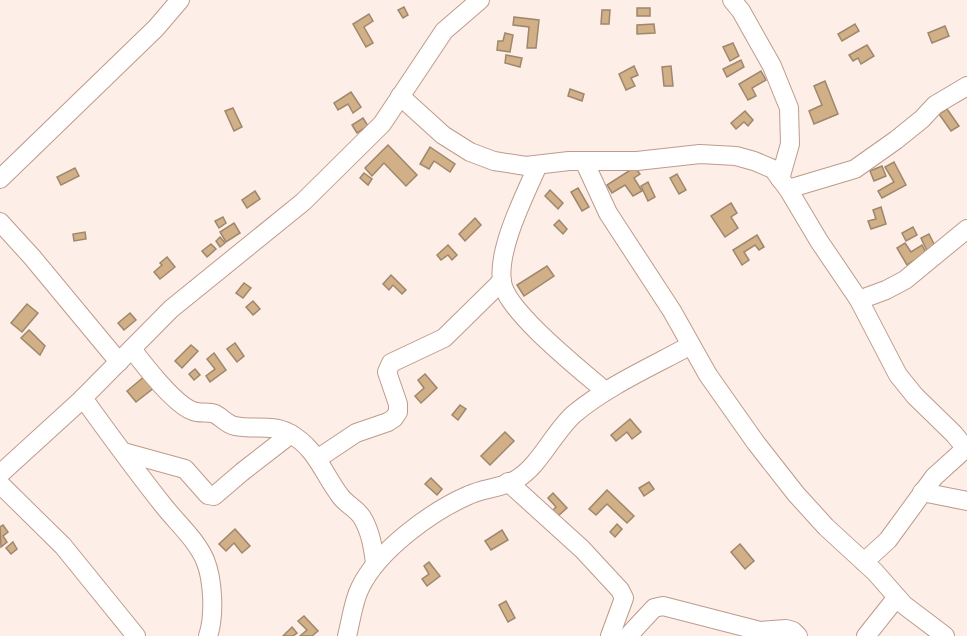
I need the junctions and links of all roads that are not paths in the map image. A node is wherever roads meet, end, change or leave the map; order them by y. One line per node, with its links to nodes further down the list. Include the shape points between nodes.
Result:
1 (180, 0): 8 (street, via 156,28)
2 (732, 0): 9 (street, via 771,66 789,108 790,144)
3 (469, 4): 5 (street, via 444,31)
4 (967, 86): 9 (street, via 935,105 855,169)
5 (400, 96): 7 (street, via 443,135 470,152 494,161); 15 (street, via 382,124 303,202 171,309)
6 (584, 161): 7 (street); 9 (street, via 700,154 736,156 773,169); 14 (street, via 609,213)
7 (538, 165): 12 (street, via 506,243)
8 (0, 178)
9 (784, 184): 13 (street)
10 (0, 222): 15 (street)
11 (967, 229): 13 (street, via 905,280)
12 (502, 281): 16 (street, via 518,311); 21 (street, via 444,338 391,363 387,372 398,404 394,418 356,433)
13 (859, 300): 19 (street, via 897,375)
14 (691, 345): 16 (street); 27 (street, via 708,375 796,494)
15 (125, 356): 17 (street); 18 (street, via 150,372 194,412 214,413 233,426 274,428)
16 (605, 391): 23 (street, via 572,416 530,468)
17 (83, 398): 20 (street); 22 (street)
18 (291, 434): 20 (street, via 214,496 208,495 185,469); 21 (street)
19 (966, 450): 25 (street)
20 (123, 452): 31 (street, via 205,560 213,621)
21 (317, 459): 28 (street, via 343,500 362,517 371,535)
22 (0, 474)
23 (508, 482): 28 (street, via 447,506); 33 (street, via 582,549 620,590 624,598)
24 (0, 484): 30 (street, via 63,546)
25 (922, 492): 26 (street); 27 (street, via 903,522)
26 (967, 501)
27 (864, 562): 29 (street)
28 (375, 563): 32 (street, via 360,588)
29 (897, 597): 36 (street); 37 (street)
30 (136, 636)
31 (208, 636)
32 (347, 636)
33 (610, 636)
34 (628, 636): 35 (street, via 654,608 663,606 760,631 786,629)
35 (798, 636)
36 (866, 636)
37 (945, 636)

